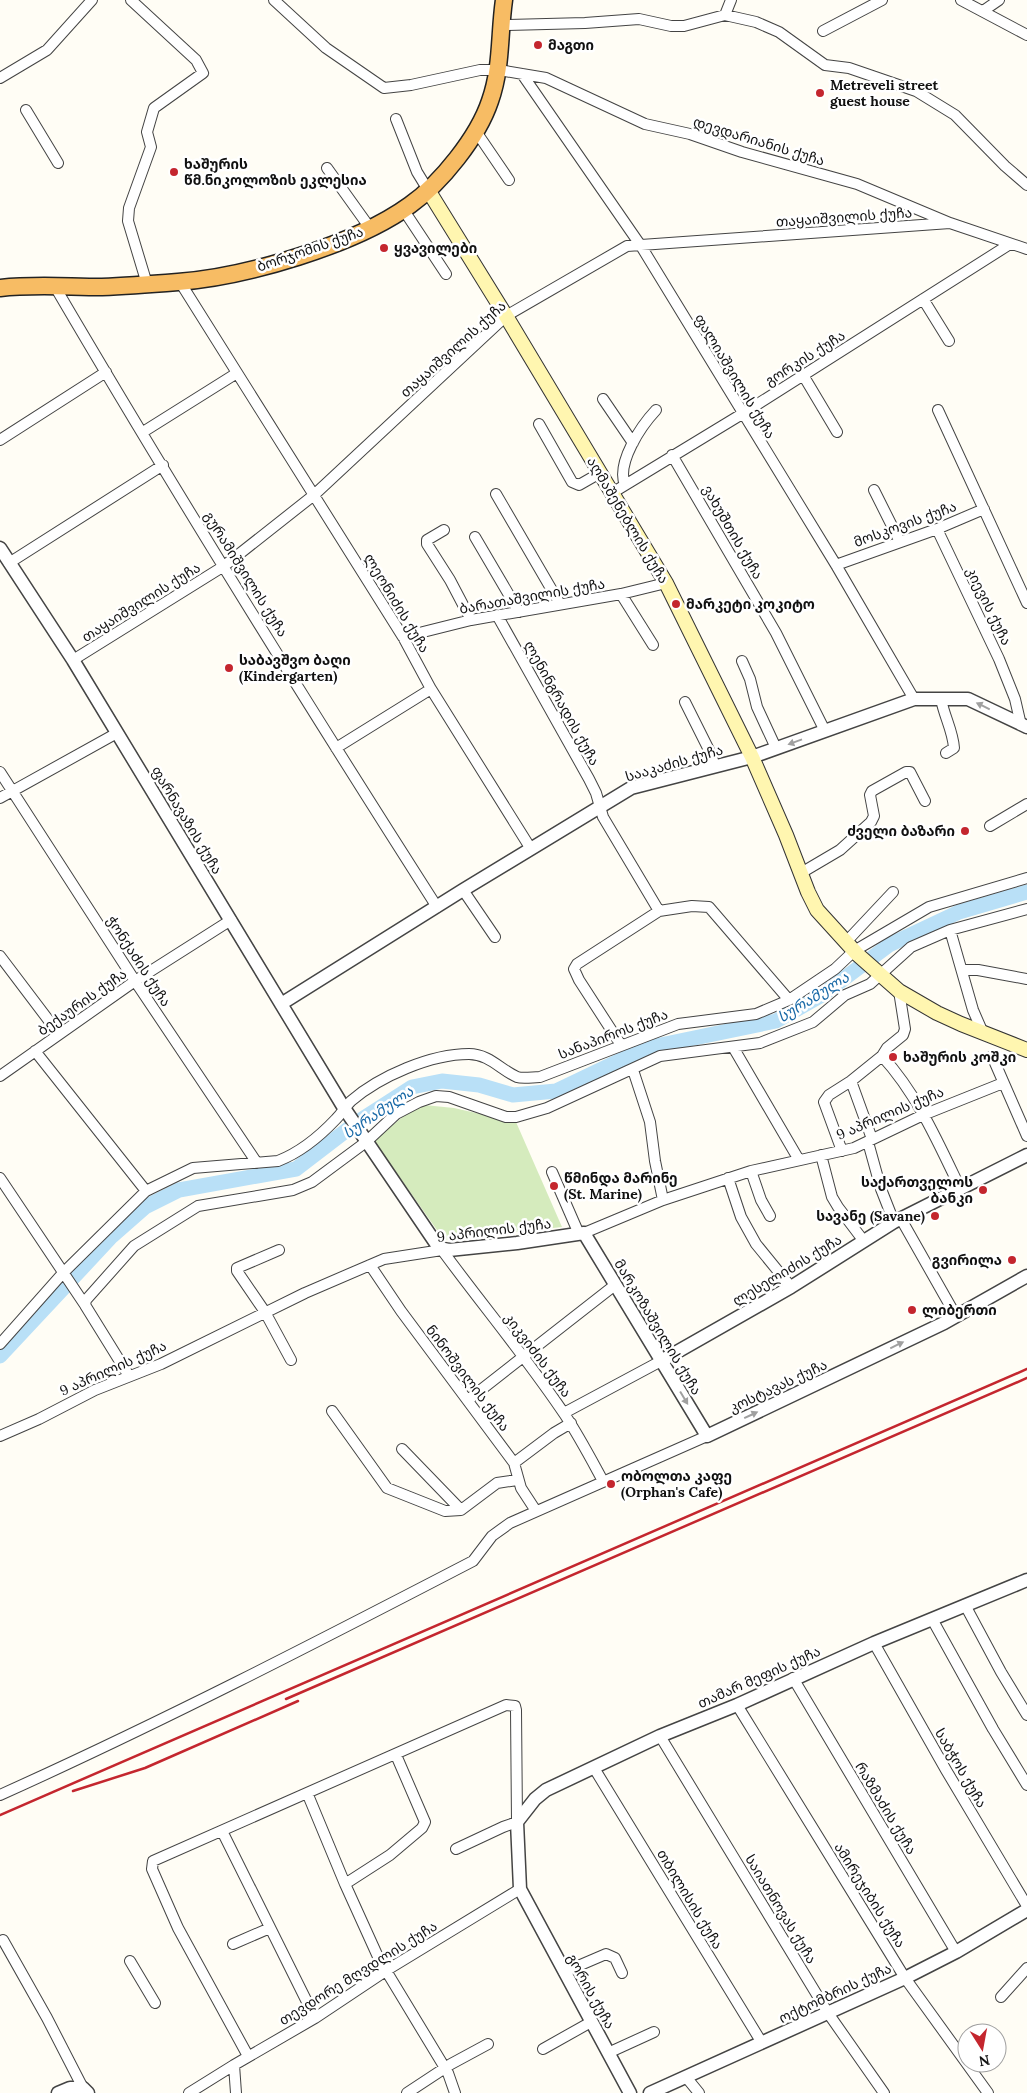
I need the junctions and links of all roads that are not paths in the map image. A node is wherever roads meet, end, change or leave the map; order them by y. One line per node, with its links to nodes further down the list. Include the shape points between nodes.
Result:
1 (92, 0): 16 (street, via 47,50)
2 (131, 0): 33 (street, via 196,60 203,73 154,108 147,132 151,147 129,208 128,221)
3 (274, 0): 14 (street, დევდარიანის ქუჩა, via 326,48 384,88 480,70)
4 (504, 0): 11 (highway, ბორჯომის ქუჩა)
5 (731, 0): 10 (street)
6 (882, 0): 12 (street)
7 (961, 0): 9 (street)
8 (998, 0): 9 (street)
9 (982, 11): 13 (street)
10 (725, 15): 11 (street, via 684,26 639,19); 23 (street, via 756,22 779,32 826,65 849,68 916,91 955,115)
11 (503, 25): 14 (highway, ბორჯომის ქუჩა)
12 (823, 30)
13 (1027, 35)
14 (499, 70): 15 (street, დევდარიანის ქუჩა); 19 (highway, ბორჯომის ქუჩა, via 489,104)
15 (522, 74): 26 (street, დევდარიანის ქუჩა, via 546,78 645,124 690,134 857,184); 29 (street, ფალიაშვილის ქუჩა)
16 (0, 78)
17 (26, 110): 20 (street)
18 (396, 119): 24 (street, აღმაშენებლის ქუჩა, via 417,172)
19 (475, 130): 22 (street); 24 (highway, ბორჯომის ქუჩა)
20 (58, 163)
21 (327, 168): 27 (street)
22 (509, 180)
23 (1027, 185)
24 (428, 190): 25 (highway, ბორჯომის ქუჩა); 37 (main road, აღმაშენებლის ქუჩა)
25 (403, 209): 27 (highway, ბორჯომის ქუჩა); 31 (street)
26 (950, 223): 28 (street, დევდარიანის ქუჩა); 29 (street, თაყაიშვილის ქუჩა)
27 (370, 228): 32 (highway, ბორჯომის ქუჩა, via 272,263 214,278)
28 (1010, 244): 30 (street); 36 (street, გორკის ქუჩა)
29 (641, 246): 37 (street, თაყაიშვილის ქუჩა, via 627,246); 45 (street, ფალიაშვილის ქუჩა)
30 (1027, 249)
31 (446, 274)
32 (180, 282): 33 (highway, ბორჯომის ქუჩა); 40 (street, ლეონიძის ქუჩა)
33 (147, 284): 34 (highway, ბორჯომის ქუჩა)
34 (54, 285): 35 (highway, ბორჯომის ქუჩა); 39 (street, გურამიშვილის ქუჩა)
35 (0, 288)
36 (924, 299): 38 (street); 41 (street, გორკის ქუჩა)
37 (506, 316): 53 (main road, აღმაშენებლის ქუჩა); 58 (street, თაყაიშვილის ქუჩა)
38 (949, 341)
39 (106, 372): 47 (street, გურამიშვილის ქუჩა); 49 (street)
40 (237, 373): 47 (street); 58 (street, ლეონიძის ქუჩა)
41 (803, 375): 45 (street, გორკის ქუჩა); 48 (street)
42 (603, 399): 50 (street)
43 (656, 410): 50 (street)
44 (938, 410): 59 (street)
45 (742, 414): 51 (street, გორკის ქუჩა); 66 (street, ფალიაშვილის ქუჩა)
46 (539, 424): 53 (street, via 572,482 579,485)
47 (143, 432): 52 (street, გურამიშვილის ქუჩა)
48 (837, 432)
49 (0, 440)
50 (633, 443): 54 (street, via 621,476)
51 (672, 455): 54 (street, გორკის ქუჩა); 84 (street, ვახუშთის ქუჩა, via 776,633)
52 (163, 466): 65 (street); 67 (street, გურამიშვილის ქუჩა)
53 (600, 474): 56 (main road, აღმაშენებლის ქუჩა)
54 (625, 485): 56 (street, გორკის ქუჩა)
55 (874, 490): 63 (street)
56 (612, 493): 68 (main road, აღმაშენებლის ქუჩა)
57 (496, 494): 71 (street)
58 (314, 496): 67 (street, თაყაიშვილის ქუჩა); 75 (street, ლეონიძის ქუჩა)
59 (984, 509): 60 (street, მოსკოვის ქუჩა); 70 (street)
60 (937, 529): 63 (street, მოსკოვის ქუჩა); 83 (street, კიევის ქუჩა, via 999,659)
61 (444, 530): 74 (street, via 427,540 427,544)
62 (475, 537): 72 (street)
63 (900, 542): 66 (street, მოსკოვის ქუჩა)
64 (0, 548): 65 (street, ფარნავაზის ქუჩა)
65 (9, 563): 77 (street, ფარნავაზის ქუჩა)
66 (836, 565): 80 (street, ფალიაშვილის ქუჩა)
67 (224, 566): 77 (street, თაყაიშვილის ქუჩა); 86 (street, გურამიშვილის ქუჩა)
68 (666, 583): 69 (street, ბარათაშვილის ქუჩა); 89 (main road, აღმაშენებლის ქუჩა)
69 (622, 594): 71 (street, ბარათაშვილის ქუჩა); 76 (street)
70 (1027, 603)
71 (560, 604): 72 (street, ბარათაშვილის ქუჩა)
72 (519, 612): 73 (street, ბარათაშვილის ქუჩა)
73 (497, 615): 74 (street, ბარათაშვილის ქუჩა); 96 (street, ლენინგრადის ქუჩა, via 589,779)
74 (471, 620): 75 (street, ბარათაშვილის ქუჩა)
75 (403, 637): 79 (street, ლეონიძის ქუჩა)
76 (653, 645)
77 (73, 660): 85 (street, ფარნავაზის ქუჩა)
78 (742, 661): 87 (street, via 757,707)
79 (431, 689): 86 (street); 98 (street, ლეონიძის ქუჩა)
80 (914, 698): 81 (street, სააკაძის ქუჩა); 84 (street, სააკაძის ქუჩა)
81 (941, 699): 83 (street, სააკაძის ქუჩა, one-way to 81, via 968,699); 88 (street, via 954,748)
82 (685, 702): 90 (street)
83 (1024, 726)
84 (824, 731): 87 (street, სააკაძის ქუჩა, one-way to 87)
85 (116, 733): 92 (street); 106 (street, ფარნავაზის ქუჩა)
86 (336, 748): 103 (street, გურამიშვილის ქუჩა)
87 (776, 748): 89 (street, სააკაძის ქუჩა)
88 (946, 753)
89 (752, 757): 90 (street, სააკაძის ქუჩა); 99 (main road, აღმაშენებლის ქუჩა)
90 (715, 766): 96 (street, სააკაძის ქუჩა, via 631,788)
91 (0, 772): 92 (street, ჭონქაძის ქუჩა)
92 (13, 792): 93 (street); 114 (street, ჭონქაძის ქუჩა)
93 (0, 798)
94 (925, 801): 99 (street, via 910,772 872,791 874,816 871,822 840,850)
95 (1027, 804): 97 (street)
96 (600, 806): 98 (street, სააკაძის ქუჩა); 105 (street, ლენინგრადის ქუჩა)
97 (990, 826)
98 (531, 848): 101 (street, სააკაძის ქუჩა)
99 (801, 873): 109 (main road, აღმაშენებლის ქუჩა, via 817,910)
100 (1027, 878): 109 (street, სანაპიროს ქუჩა, via 928,907)
101 (463, 890): 103 (street, სააკაძის ქუჩა); 108 (street)
102 (893, 892): 109 (street)
103 (437, 907): 117 (street, სააკაძის ქუჩა)
104 (1027, 909): 107 (street)
105 (659, 911): 116 (street, via 709,907); 120 (street, via 574,969)
106 (231, 920): 114 (street, ბექაურის ქუჩა); 117 (street, ფარნავაზის ქუჩა)
107 (950, 930): 111 (street); 112 (street, via 911,947)
108 (495, 937)
109 (852, 949): 112 (main road, აღმაშენებლის ქუჩა); 116 (street, სანაპიროს ქუჩა, via 834,969)
110 (0, 956): 118 (street)
111 (962, 970): 113 (street); 119 (street)
112 (879, 973): 115 (main road); 121 (street, via 870,984 846,995 813,1022 760,1042)
113 (1027, 978)
114 (135, 981): 118 (street, ბექაურის ქუჩა); 139 (street, ჭონქაძის ქუჩა)
115 (899, 991): 119 (main road); 124 (street, via 904,1032)
116 (789, 1000): 120 (street, სანაპიროს ქუჩა, via 756,1014 678,1024)
117 (281, 1004): 130 (street, ფარნავაზის ქუჩა)
118 (58, 1034): 123 (street, ბექაურის ქუჩა)
119 (983, 1034): 122 (main road)
120 (621, 1045): 130 (street, სანაპიროს ქუჩა, via 540,1077 518,1077 494,1062 472,1054 437,1057 387,1078)
121 (733, 1047): 126 (street, via 660,1056); 138 (street)
122 (1027, 1050)
123 (35, 1051): 127 (street, ბექაურის ქუჩა); 145 (street)
124 (882, 1056): 128 (street); 131 (street)
125 (992, 1056): 129 (street)
126 (633, 1070): 133 (street, via 547,1108 516,1117 506,1117 449,1097 436,1096 396,1114); 146 (street, via 650,1122)
127 (0, 1076)
128 (851, 1081): 134 (street); 135 (street, via 824,1102)
129 (1003, 1083): 131 (street, 9 აპრილის ქუჩა); 132 (street)
130 (345, 1109): 133 (street, ფარნავაზის ქუჩა); 139 (street, სანაპიროს ქუჩა, via 298,1152 278,1161)
131 (923, 1114): 134 (street, 9 აპრილის ქუჩა); 144 (street)
132 (1027, 1136)
133 (364, 1139): 152 (street, via 425,1231); 158 (street, via 319,1178 293,1190 198,1206 134,1246)
134 (870, 1140): 135 (street, 9 აპრილის ქუჩა); 148 (street, via 881,1189)
135 (842, 1151): 136 (street, 9 აპრილის ქუჩა)
136 (821, 1156): 138 (street, 9 აპრილის ქუჩა); 150 (street, via 832,1197)
137 (1027, 1156): 144 (street, ლესელიძის ქუჩა)
138 (799, 1160): 140 (street, 9 აპრილის ქუჩა)
139 (257, 1164): 145 (street, სანაპიროს ქუჩა, via 193,1168)
140 (752, 1171): 143 (street, 9 აპრილის ქუჩა); 147 (street)
141 (552, 1172): 149 (street)
142 (0, 1178): 154 (street)
143 (728, 1178): 146 (street, 9 აპრილის ქუჩა); 157 (street, via 741,1217 756,1244)
144 (960, 1188): 148 (street, ლესელიძის ქუჩა)
145 (146, 1191): 154 (street, სანაპიროს ქუჩა)
146 (663, 1200): 149 (street, 9 აპრილის ქუჩა)
147 (770, 1216)
148 (897, 1221): 150 (street, ლესელიძის ქუჩა); 160 (street)
149 (581, 1234): 152 (street, 9 აპრილის ქუჩა, via 517,1244); 156 (street, მარკოზაშვილის ქუჩა)
150 (863, 1240): 157 (street, ლესელიძის ქუჩა)
151 (279, 1250): 159 (street, via 238,1268 237,1274)
152 (442, 1250): 153 (street, 9 აპრილის ქუჩა); 162 (street, კიკვიძის ქუჩა)
153 (370, 1264): 159 (street, 9 აპრილის ქუჩა); 166 (street, ნინოშვილის ქუჩა)
154 (63, 1273): 158 (street); 161 (street, სანაპიროს ქუჩა)
155 (1027, 1276): 160 (street, კოსტავას ქუჩა)
156 (616, 1285): 162 (street); 164 (street, მარკოზაშვილის ქუჩა)
157 (791, 1287): 164 (street, ლესელიძის ქუჩა)
158 (83, 1303): 165 (street)
159 (265, 1312): 163 (street); 165 (street, 9 აპრილის ქუჩა, via 161,1364)
160 (956, 1316): 171 (street, კოსტავას ქუჩა, one-way to 160)
161 (0, 1344)
162 (524, 1356): 166 (street); 168 (street, კიკვიძის ქუჩა)
163 (291, 1360)
164 (662, 1360): 168 (street, ლესელიძის ქუჩა); 171 (street, მარკოზაშვილის ქუჩა, one-way to 171)
165 (128, 1376): 170 (street, 9 აპრილის ქუჩა)
166 (468, 1400): 173 (street, ნინოშვილის ქუჩა)
167 (332, 1411): 176 (street, via 387,1488 445,1511)
168 (564, 1413): 169 (street, კიკვიძის ქუჩა)
169 (571, 1423): 173 (street); 175 (street, კიკვიძის ქუჩა)
170 (0, 1436)
171 (707, 1436): 175 (street, კოსტავას ქუჩა)
172 (402, 1449): 176 (street)
173 (514, 1463): 174 (street, ნინოშვილის ქუჩა)
174 (517, 1480): 176 (street, via 497,1483); 177 (street, ნინოშვილის ქუჩა)
175 (603, 1480): 177 (street, კოსტავას ქუჩა)
176 (461, 1510)
177 (536, 1511): 189 (street, კოსტავას ქუჩა, via 500,1529 473,1561 267,1667)
178 (1027, 1580): 179 (street, თამარ მეფის ქუჩა)
179 (965, 1605): 180 (street, თამარ მეფის ქუჩა); 184 (street)
180 (932, 1619): 181 (street, თამარ მეფის ქუჩა); 188 (street)
181 (874, 1643): 182 (street, თამარ მეფის ქუჩა); 196 (street, საბჭოს ქუჩა)
182 (794, 1678): 183 (street, თამარ მეფის ქუჩა); 201 (street, რაზმაძის ქუჩა)
183 (737, 1705): 185 (street, თამარ მეფის ქუჩა); 207 (street, ამირეჯიბის ქუჩა)
184 (1027, 1715)
185 (660, 1736): 187 (street, თამარ მეფის ქუჩა); 210 (street, საიათნოვას ქუჩა)
186 (396, 1755): 190 (street); 191 (street, via 512,1704 516,1710); 194 (street, via 425,1822 390,1855)
187 (594, 1768): 191 (street, თამარ მეფის ქუჩა, via 546,1790); 214 (street, თბილისის ქუჩა)
188 (1027, 1785)
189 (0, 1795)
190 (308, 1795): 192 (street); 194 (street)
191 (517, 1822): 193 (street); 195 (street)
192 (222, 1831): 198 (street); 218 (street, via 151,1865 178,1928)
193 (456, 1848)
194 (345, 1884): 204 (street)
195 (520, 1889): 204 (street, თევდორე მღვდლის ქუჩა); 205 (street, გორის ქუჩა)
196 (1027, 1906)
197 (1027, 1910): 201 (street, ოქტომბრის ქუჩა)
198 (270, 1928): 200 (street); 211 (street)
199 (4, 1940): 222 (street)
200 (233, 1944)
201 (956, 1952): 207 (street, ოქტომბრის ქუჩა)
202 (130, 1961): 209 (street)
203 (1027, 1968): 208 (street)
204 (387, 1970): 211 (street, თევდორე მღვდლის ქუჩა); 220 (street)
205 (564, 1972): 206 (street, via 606,1954 615,1958); 212 (street, გორის ქუჩა)
206 (622, 1973)
207 (905, 1978): 210 (street, ოქტომბრის ქუჩა); 232 (street, ამირეჯიბის ქუჩა)
208 (1001, 1997)
209 (155, 2003)
210 (828, 2013): 214 (street, ოქტომბრის ქუჩა); 231 (street, საიათნოვას ქუჩა)
211 (315, 2018): 218 (street, თევდორე მღვდლის ქუჩა)
212 (591, 2022): 216 (street); 217 (street, გორის ქუჩა)
213 (654, 2032): 217 (street)
214 (762, 2043): 221 (street, ოქტომბრის ქუჩა)
215 (488, 2044): 220 (street)
216 (543, 2049)
217 (608, 2053): 228 (street, გორის ქუჩა)
218 (248, 2056): 219 (street, თევდორე მღვდლის ქუჩა)
219 (234, 2065): 224 (street, თევდორე მღვდლის ქუჩა); 225 (street)
220 (446, 2069): 226 (street); 227 (street)
221 (686, 2077): 229 (street, ოქტომბრის ქუჩა); 230 (street)
222 (85, 2090): 223 (street, via 70,2088)
223 (58, 2093)
224 (189, 2093)
225 (236, 2093)
226 (407, 2093)
227 (455, 2093)
228 (630, 2093)
229 (650, 2093)
230 (699, 2093)
231 (884, 2093)
232 (988, 2093)

